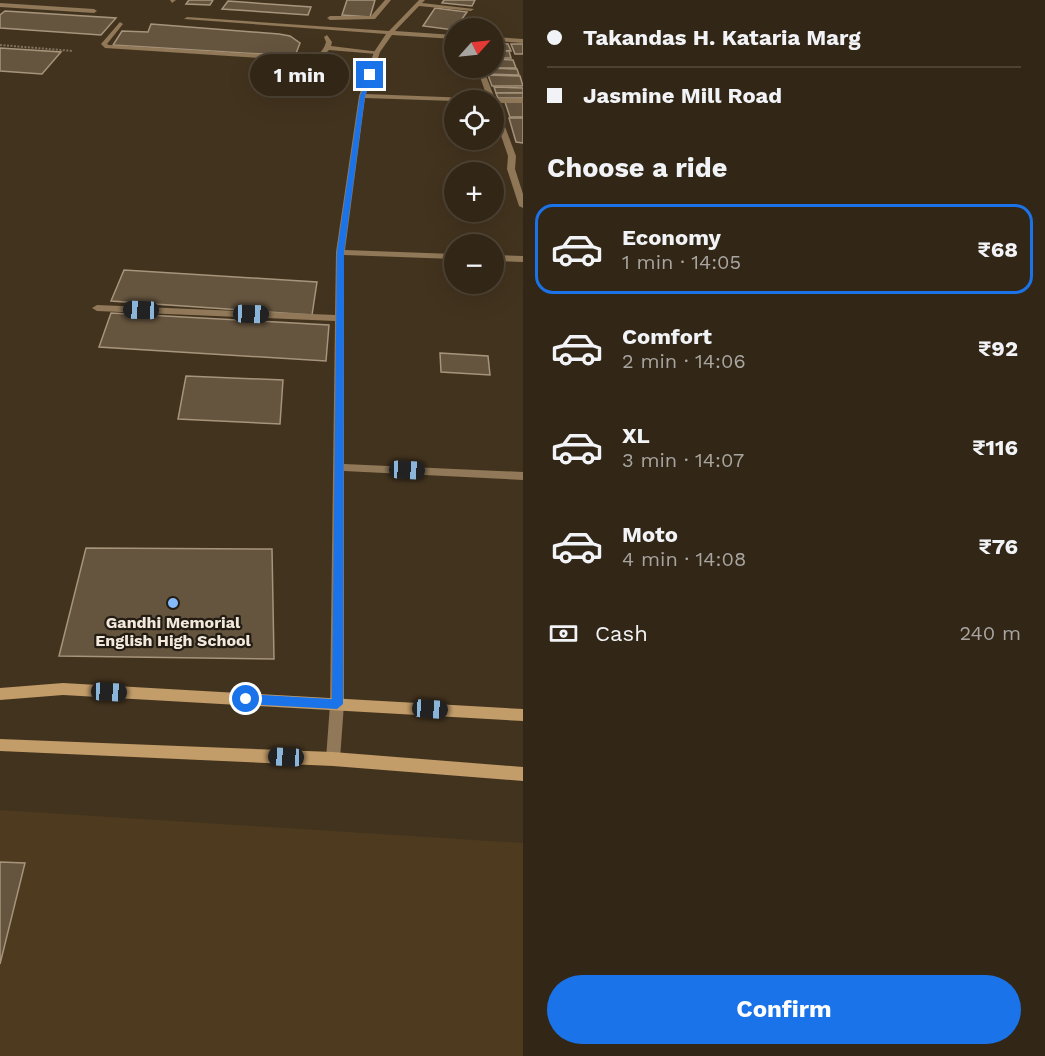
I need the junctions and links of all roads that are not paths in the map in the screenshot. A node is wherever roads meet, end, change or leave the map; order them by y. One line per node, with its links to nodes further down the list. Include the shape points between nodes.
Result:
1 (388, 0): 6 (street, via 373,18)
2 (420, 2): 4 (street); 9 (street)
3 (0, 5): 5 (street)
4 (471, 9)
5 (94, 11)
6 (330, 18)
7 (187, 19): 9 (street)
8 (120, 24): 14 (street, via 104,44 107,47 307,59 321,56)
9 (391, 32): 10 (street); 15 (street)
10 (444, 36)
11 (327, 37): 14 (street)
12 (504, 40): 13 (street)
13 (523, 41)
14 (328, 48): 15 (street)
15 (377, 52): 16 (street)
16 (362, 96): 17 (street); 22 (street)
17 (444, 99)
18 (504, 100): 19 (street)
19 (523, 101)
20 (504, 131): 21 (street)
21 (523, 206)
22 (340, 252): 23 (street); 27 (street)
23 (444, 257)
24 (504, 259): 25 (street)
25 (523, 260)
26 (97, 308): 27 (street)
27 (339, 318): 28 (street)
28 (338, 467): 29 (street); 31 (street)
29 (523, 476)
30 (0, 694): 31 (main road, via 63,689)
31 (337, 704): 32 (main road); 34 (street)
32 (523, 715)
33 (0, 745): 34 (main road)
34 (333, 759): 35 (main road)
35 (523, 774)

